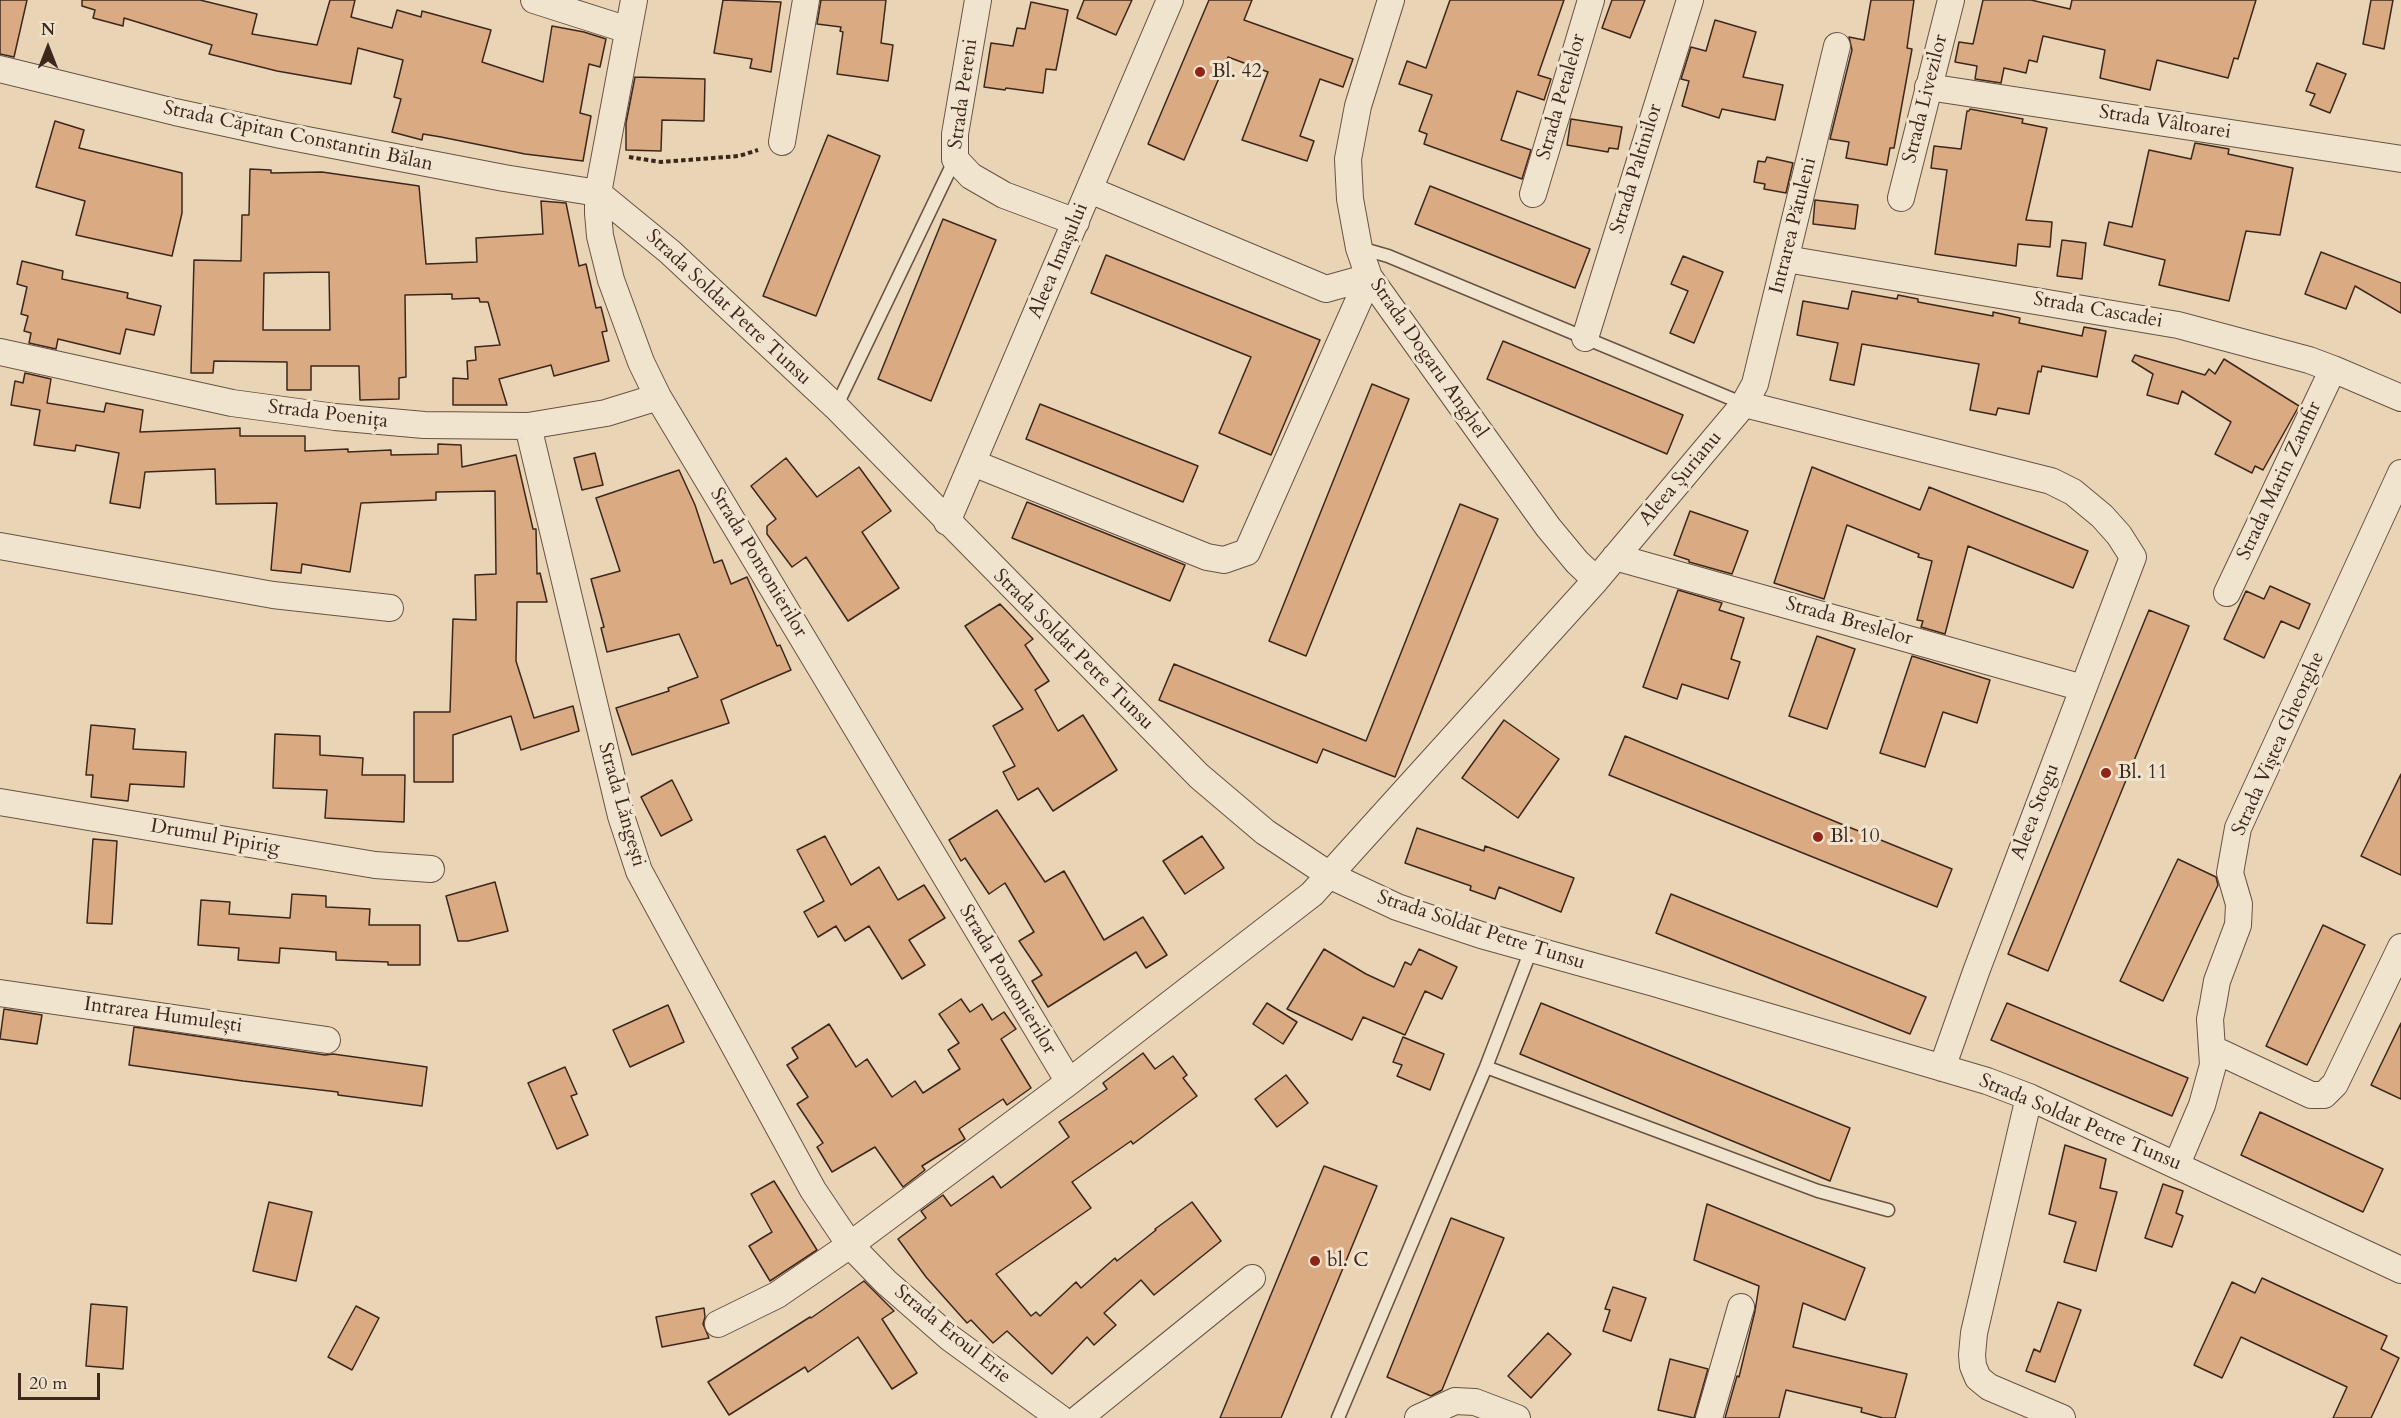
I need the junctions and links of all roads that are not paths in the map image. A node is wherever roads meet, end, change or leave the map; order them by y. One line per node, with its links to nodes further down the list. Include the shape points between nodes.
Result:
1 (534, 0): 10 (street)
2 (634, 0): 10 (street, Strada Pontonierilor)
3 (806, 0): 14 (street)
4 (978, 0): 15 (street, Strada Pereni, via 955,134)
5 (1170, 0): 17 (street, Aleea Imașului)
6 (1391, 0): 22 (street, Strada Dogaru Anghel, via 1358,106 1348,159)
7 (1591, 0): 19 (street, Strada Petalelor)
8 (1690, 0): 25 (street, Strada Paltinilor)
9 (1951, 0): 13 (street, Strada Livezilor)
10 (628, 30): 18 (street, Strada Pontonierilor)
11 (1837, 46): 23 (street, Intrarea Pătuleni)
12 (0, 69): 18 (street, Strada Căpitan Constantin Bălan, via 282,135)
13 (1929, 87): 16 (street, Strada Vâltoarei); 20 (street, Strada Livezilor)
14 (782, 142)
15 (956, 159): 21 (street, Strada Pereni, via 971,176 1004,195); 31 (lane)
16 (2401, 159)
17 (1090, 190): 21 (street, Aleea Imașului); 24 (street, via 1326,289)
18 (598, 193): 28 (street, Strada Pontonierilor, via 600,236 611,280); 31 (street, Strada Soldat Petre Tunsu, via 670,252)
19 (1533, 194)
20 (1901, 198)
21 (1076, 222): 33 (street, Aleea Imașului)
22 (1359, 248): 24 (street, Strada Dogaru Anghel); 25 (lane, via 1388,256)
23 (1786, 259): 27 (street, Strada Cascadei, via 2168,323); 30 (street, Intrarea Pătuleni, via 1755,384)
24 (1369, 277): 33 (street, via 1247,552 1224,560 1207,556); 38 (street, Strada Dogaru Anghel, via 1548,527)
25 (1585, 339): 30 (lane)
26 (0, 352): 32 (street, Strada Poenița, via 232,403 434,425)
27 (2333, 369): 29 (street, Strada Cascadei); 39 (street, Strada Marin Zamfir)
28 (658, 397): 32 (street, Strada Poenița, via 606,413); 52 (street, Strada Pontonierilor)
29 (2401, 398)
30 (1744, 404): 37 (street, Aleea Șurianu); 41 (street, Aleea Stogu, via 2051,481 2073,492 2102,516 2133,557)
31 (836, 407): 35 (street, Strada Soldat Petre Tunsu)
32 (528, 426): 56 (street, Strada Lăngești, via 621,816 639,871 813,1190)
33 (973, 463): 35 (street, Aleea Imașului)
34 (2401, 473): 49 (street, Strada Viștea Gheorghe, via 2238,828 2230,873 2239,904 2238,925 2217,981 2211,1019)
35 (947, 522): 44 (street, Strada Soldat Petre Tunsu, via 1199,776 1265,832)
36 (0, 546): 40 (street, via 273,595)
37 (1616, 557): 38 (street, Aleea Șurianu); 41 (street, Strada Breslelor)
38 (1596, 580): 44 (street, Aleea Șurianu)
39 (2227, 593)
40 (390, 608)
41 (2083, 688): 51 (street, Aleea Stogu)
42 (0, 802): 43 (street, Drumul Pipirig, via 375,865)
43 (431, 869)
44 (1331, 876): 46 (street, Strada Soldat Petre Tunsu, via 1397,908); 52 (street)
45 (2401, 947): 49 (street, via 2335,1084 2324,1095 2311,1095)
46 (1531, 950): 50 (lane); 51 (street, Strada Soldat Petre Tunsu)
47 (0, 993): 48 (street, Intrarea Humulești)
48 (327, 1040)
49 (2213, 1049): 54 (street, Strada Viștea Gheorghe, via 2210,1080 2202,1105)
50 (1486, 1067): 55 (lane, via 1818,1191); 63 (lane)
51 (1942, 1068): 53 (street, Strada Soldat Petre Tunsu)
52 (1069, 1082): 56 (street)
53 (2029, 1097): 54 (street, Strada Soldat Petre Tunsu); 67 (street, via 1974,1333 1973,1366 1978,1378 1989,1387)
54 (2176, 1164): 57 (street, Strada Soldat Petre Tunsu)
55 (1888, 1210)
56 (850, 1245): 60 (street, via 777,1295); 61 (street, Strada Eroul Erie, via 950,1338)
57 (2401, 1270)
58 (1252, 1278): 62 (street)
59 (1741, 1307): 66 (street)
60 (718, 1323)
61 (1060, 1418)
62 (1079, 1418)
63 (1338, 1418)
64 (1418, 1418): 65 (street, via 1455,1401 1475,1402)
65 (1517, 1418)
66 (1710, 1418)
67 (2062, 1418)

